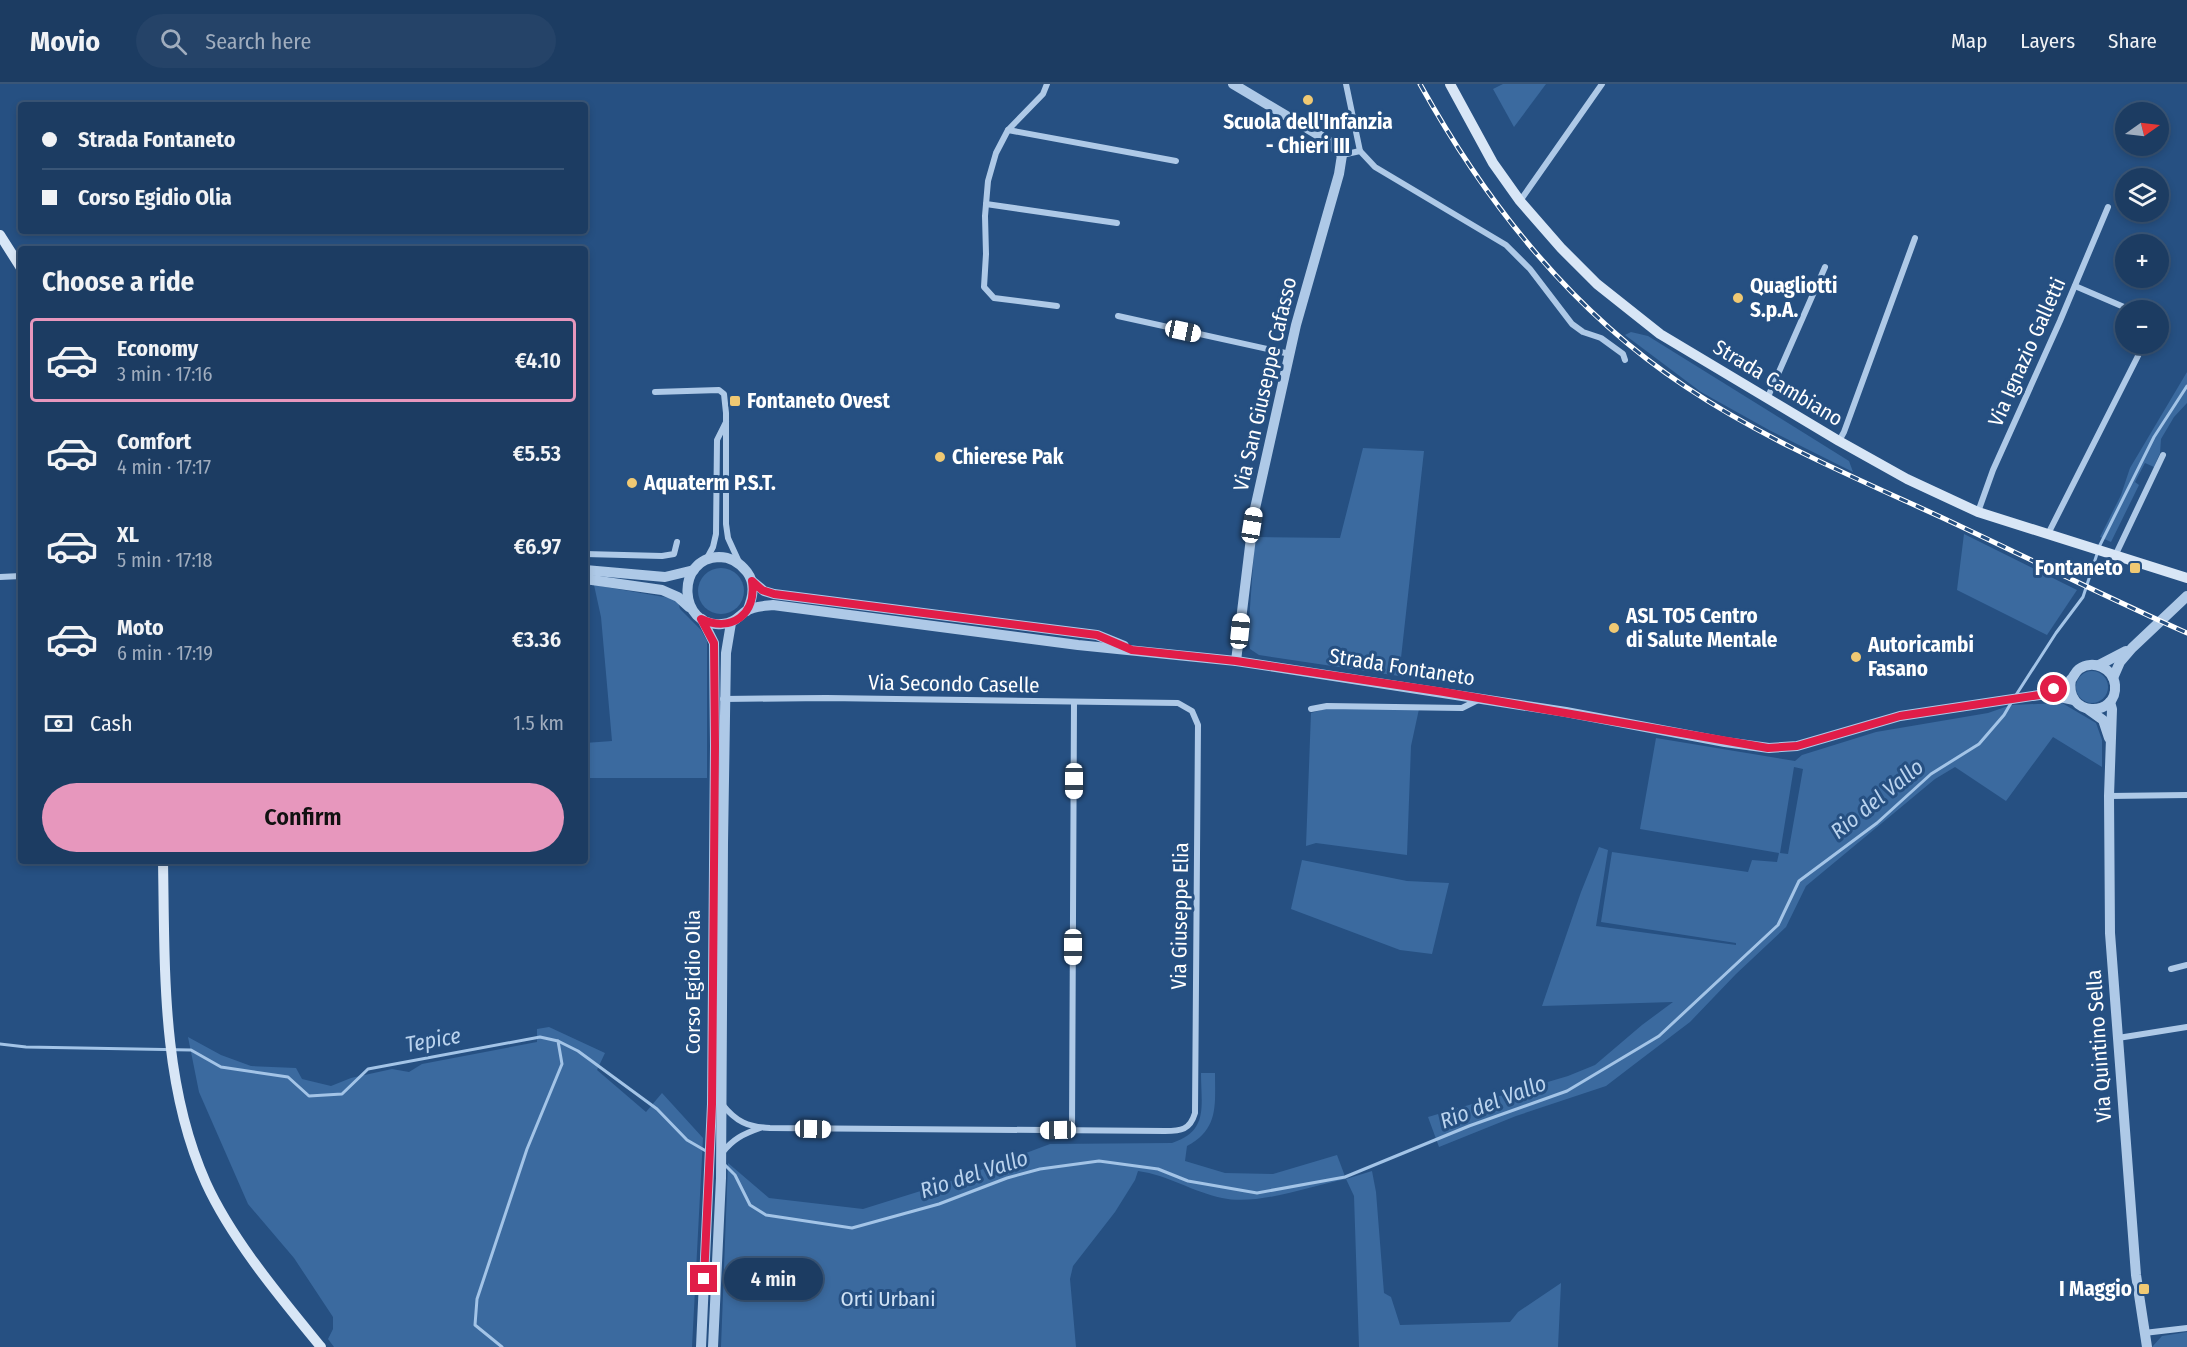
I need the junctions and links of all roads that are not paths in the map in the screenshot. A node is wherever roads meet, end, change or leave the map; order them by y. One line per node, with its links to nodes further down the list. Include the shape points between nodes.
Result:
1 (1047, 84): 6 (street, via 1043,94)
2 (1233, 84): 8 (street, via 1328,140)
3 (1346, 84): 7 (street)
4 (1450, 84): 10 (main road, Strada Cambiano, via 1493,163)
5 (1602, 84): 10 (street)
6 (1008, 130): 9 (street); 11 (street, via 996,153)
7 (1360, 151): 8 (street); 24 (street, via 1375,167 1506,245 1530,269 1572,324 1607,341)
8 (1342, 155): 22 (street, Via San Giuseppe Cafasso)
9 (1176, 161)
10 (1520, 201): 26 (main road, Strada Cambiano, via 1617,301 1660,334)
11 (986, 204): 13 (street); 20 (street, via 984,287 994,298)
12 (2108, 207): 18 (street, Via Ignazio Galletti)
13 (1118, 223)
14 (0, 236): 16 (main road)
15 (1915, 238): 28 (street)
16 (18, 263)
17 (1825, 267): 26 (street)
18 (2075, 286): 19 (street); 30 (street, Via Ignazio Galletti)
19 (2115, 303)
20 (1057, 306)
21 (1119, 316): 22 (street)
22 (1290, 354): 51 (street, Via San Giuseppe Cafasso, via 1254,513)
23 (2139, 354): 31 (street)
24 (1625, 360)
25 (655, 392): 27 (street, via 719,390 726,400)
26 (1767, 400): 28 (main road, Strada Cambiano)
27 (726, 422): 35 (street, via 717,440 716,534); 36 (street, via 726,524)
28 (1839, 441): 30 (main road, Strada Cambiano)
29 (2163, 455): 34 (street)
30 (1978, 512): 31 (main road, Strada Cambiano)
31 (2048, 535): 34 (main road, Strada Cambiano)
32 (676, 542): 33 (street, via 674,554 662,556)
33 (588, 554)
34 (2113, 555): 41 (main road, Strada Cambiano)
35 (706, 560): 36 (street, via 723,557); 38 (street)
36 (740, 564): 43 (street)
37 (588, 570): 38 (street, via 665,577)
38 (694, 570): 45 (street, via 686,589)
39 (0, 576): 40 (street)
40 (18, 576)
41 (2187, 578)
42 (588, 579): 45 (street, via 662,590)
43 (752, 581): 46 (street); 50 (street, via 774,594 1097,635)
44 (2187, 596): 49 (street)
45 (691, 608): 47 (street)
46 (747, 611): 48 (street, Strada Fontaneto); 50 (street, Strada Fontaneto, via 773,604)
47 (701, 619): 48 (street); 59 (street, Corso Egidio Olia, via 714,643)
48 (731, 623): 56 (street, Corso Egidio Olia, via 726,653)
49 (2132, 648): 52 (street); 53 (street)
50 (1132, 650): 51 (street, Strada Fontaneto)
51 (1236, 661): 57 (street, Strada Fontaneto)
52 (2098, 665): 53 (street); 54 (street, via 2079,669)
53 (2113, 678): 60 (street, via 2115,690)
54 (2071, 680): 55 (street, Strada Fontaneto); 58 (street)
55 (2046, 694): 57 (street, Strada Fontaneto, via 1900,716 1797,746 1768,748); 58 (street, Strada Fontaneto)
56 (726, 699): 59 (street, Via Secondo Caselle); 61 (street, Via Secondo Caselle); 73 (street, Corso Egidio Olia)
57 (1481, 699): 62 (street, via 1462,708 1327,705)
58 (2074, 699): 63 (street)
59 (713, 700): 80 (street, Corso Egidio Olia, via 710,1144)
60 (2110, 702): 63 (street); 65 (street, Via Quintino Sella)
61 (1074, 703): 64 (street, Via Secondo Caselle, via 1178,704); 75 (street)
62 (1311, 709)
63 (2089, 710): 65 (street, Via Quintino Sella, via 2103,720)
64 (1192, 711): 75 (street, Via Giuseppe Elia, via 1198,725 1195,1113 1184,1131)
65 (2110, 741): 67 (street, Via Quintino Sella)
66 (2187, 795): 67 (street)
67 (2109, 796): 72 (street, Via Quintino Sella, via 2110,933)
68 (163, 864): 79 (main road, via 169,1028 179,1104 206,1183 239,1239)
69 (2187, 965): 70 (street)
70 (2171, 969)
71 (2187, 1027): 72 (street)
72 (2118, 1038): 78 (street, Via Quintino Sella, via 2136,1275)
73 (722, 1103): 74 (street, via 741,1123); 76 (street, Corso Egidio Olia)
74 (760, 1128): 75 (street); 76 (street, via 732,1141)
75 (1072, 1130)
76 (722, 1153): 81 (street, Corso Egidio Olia)
77 (2187, 1328): 78 (street)
78 (2145, 1334): 82 (street, Via Quintino Sella)
79 (321, 1347)
80 (701, 1347)
81 (713, 1347)
82 (2147, 1347)

